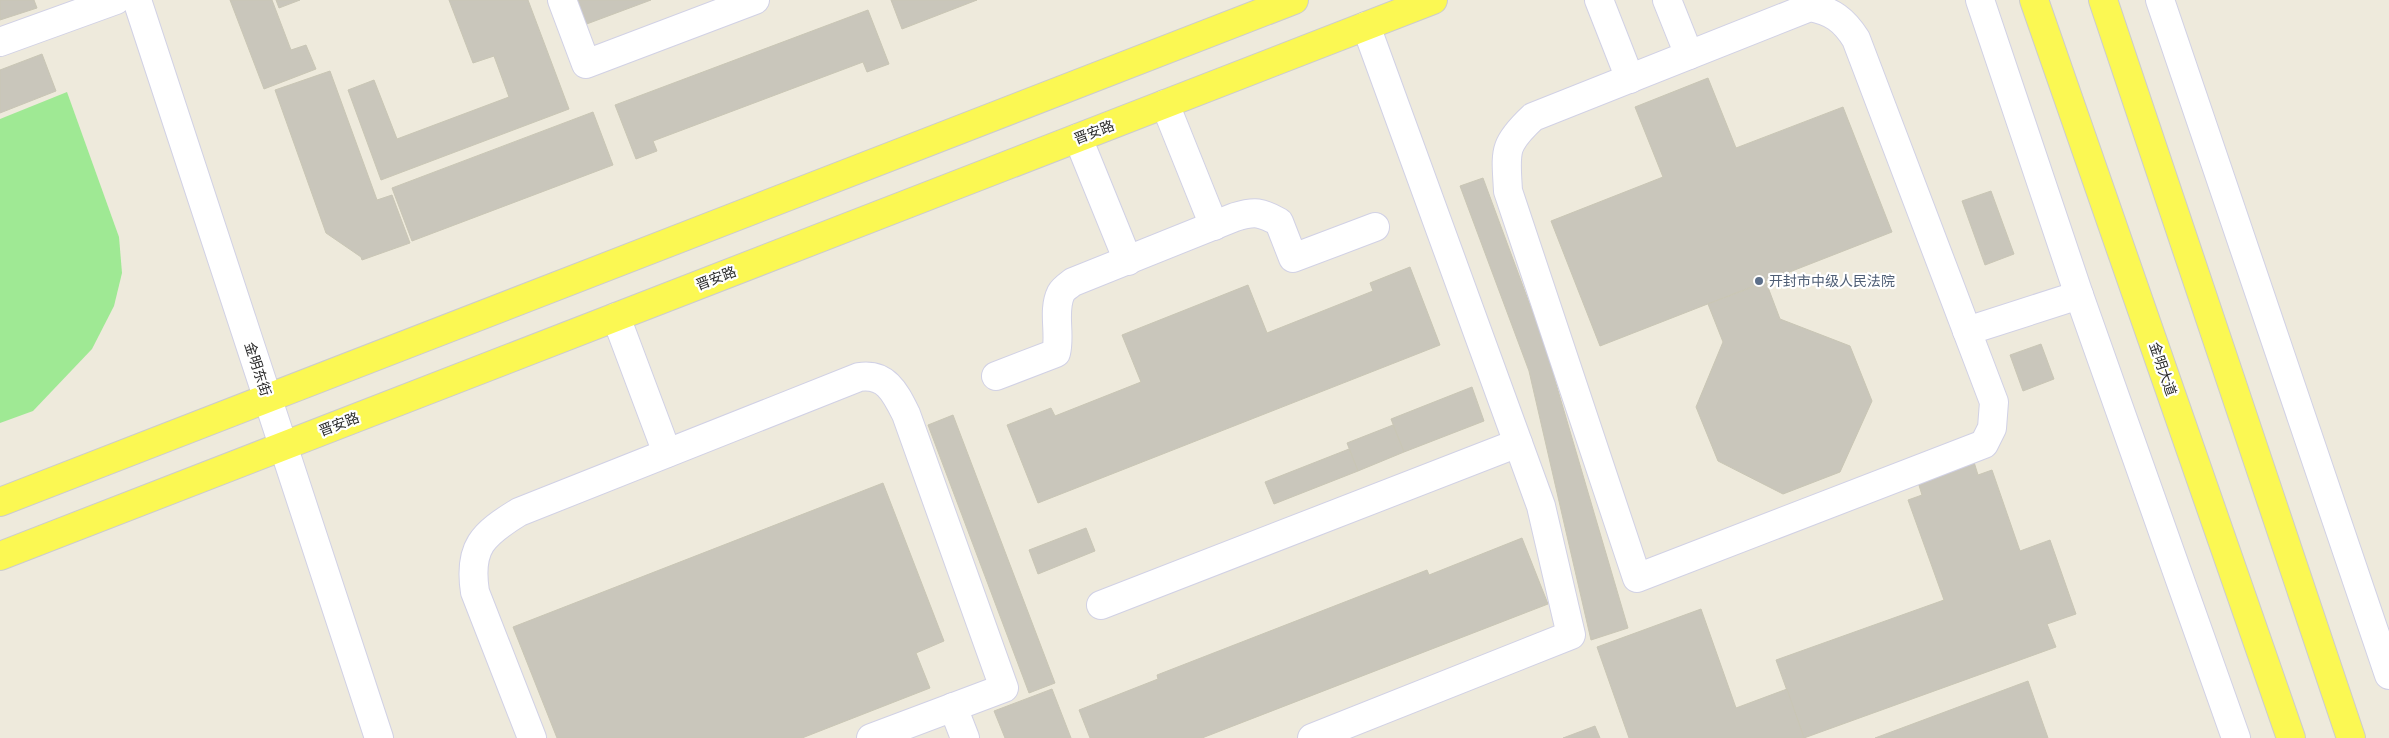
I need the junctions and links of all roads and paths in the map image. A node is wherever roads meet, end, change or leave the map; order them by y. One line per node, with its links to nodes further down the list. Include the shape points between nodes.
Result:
1 (116, 0): 14 (street)
2 (137, 0): 26 (street, 金明东街)
3 (562, 0): 4 (street, via 586,64)
4 (756, 0)
5 (1294, 0): 26 (main road)
6 (1433, 0): 13 (main road, 晋安路)
7 (1599, 0): 16 (street)
8 (1667, 0): 15 (street)
9 (1980, 0): 22 (street)
10 (2034, 0): 41 (main road, 金明大道)
11 (2103, 0): 42 (main road)
12 (2160, 0): 33 (street)
13 (1366, 26): 17 (main road, 晋安路); 27 (street)
14 (0, 42)
15 (1689, 55): 16 (street); 24 (street, via 1810,7 1824,10 1847,24 1856,38)
16 (1630, 79): 24 (street, via 1533,117 1517,132 1506,152 1508,192 1637,578 1984,444 1992,428 1994,402)
17 (1164, 104): 18 (main road, 晋安路); 19 (street)
18 (1078, 138): 21 (street); 23 (main road, 晋安路)
19 (1214, 226): 20 (street, via 1250,213 1264,214 1279,222 1293,258); 21 (street)
20 (1375, 227)
21 (1128, 261): 25 (street, via 1073,282 1061,292 1056,353)
22 (2079, 295): 24 (street); 40 (street)
23 (616, 317): 28 (main road, 晋安路); 29 (street)
24 (1967, 331)
25 (996, 376)
26 (268, 398): 28 (street, 金明东街); 30 (main road)
27 (1518, 442): 32 (street); 39 (street, via 1541,506 1571,635)
28 (283, 446): 31 (main road, 晋安路); 35 (street, 金明东街)
29 (667, 453): 34 (street, via 859,377 872,375 889,386 906,414 1004,688); 36 (street, via 519,512 496,526 477,549 472,570 475,592)
30 (0, 502)
31 (0, 556)
32 (1101, 605)
33 (2389, 675)
34 (953, 706): 37 (street); 38 (street)
35 (379, 738)
36 (532, 738)
37 (871, 738)
38 (965, 738)
39 (1312, 738)
40 (2236, 738)
41 (2291, 738)
42 (2352, 738)

